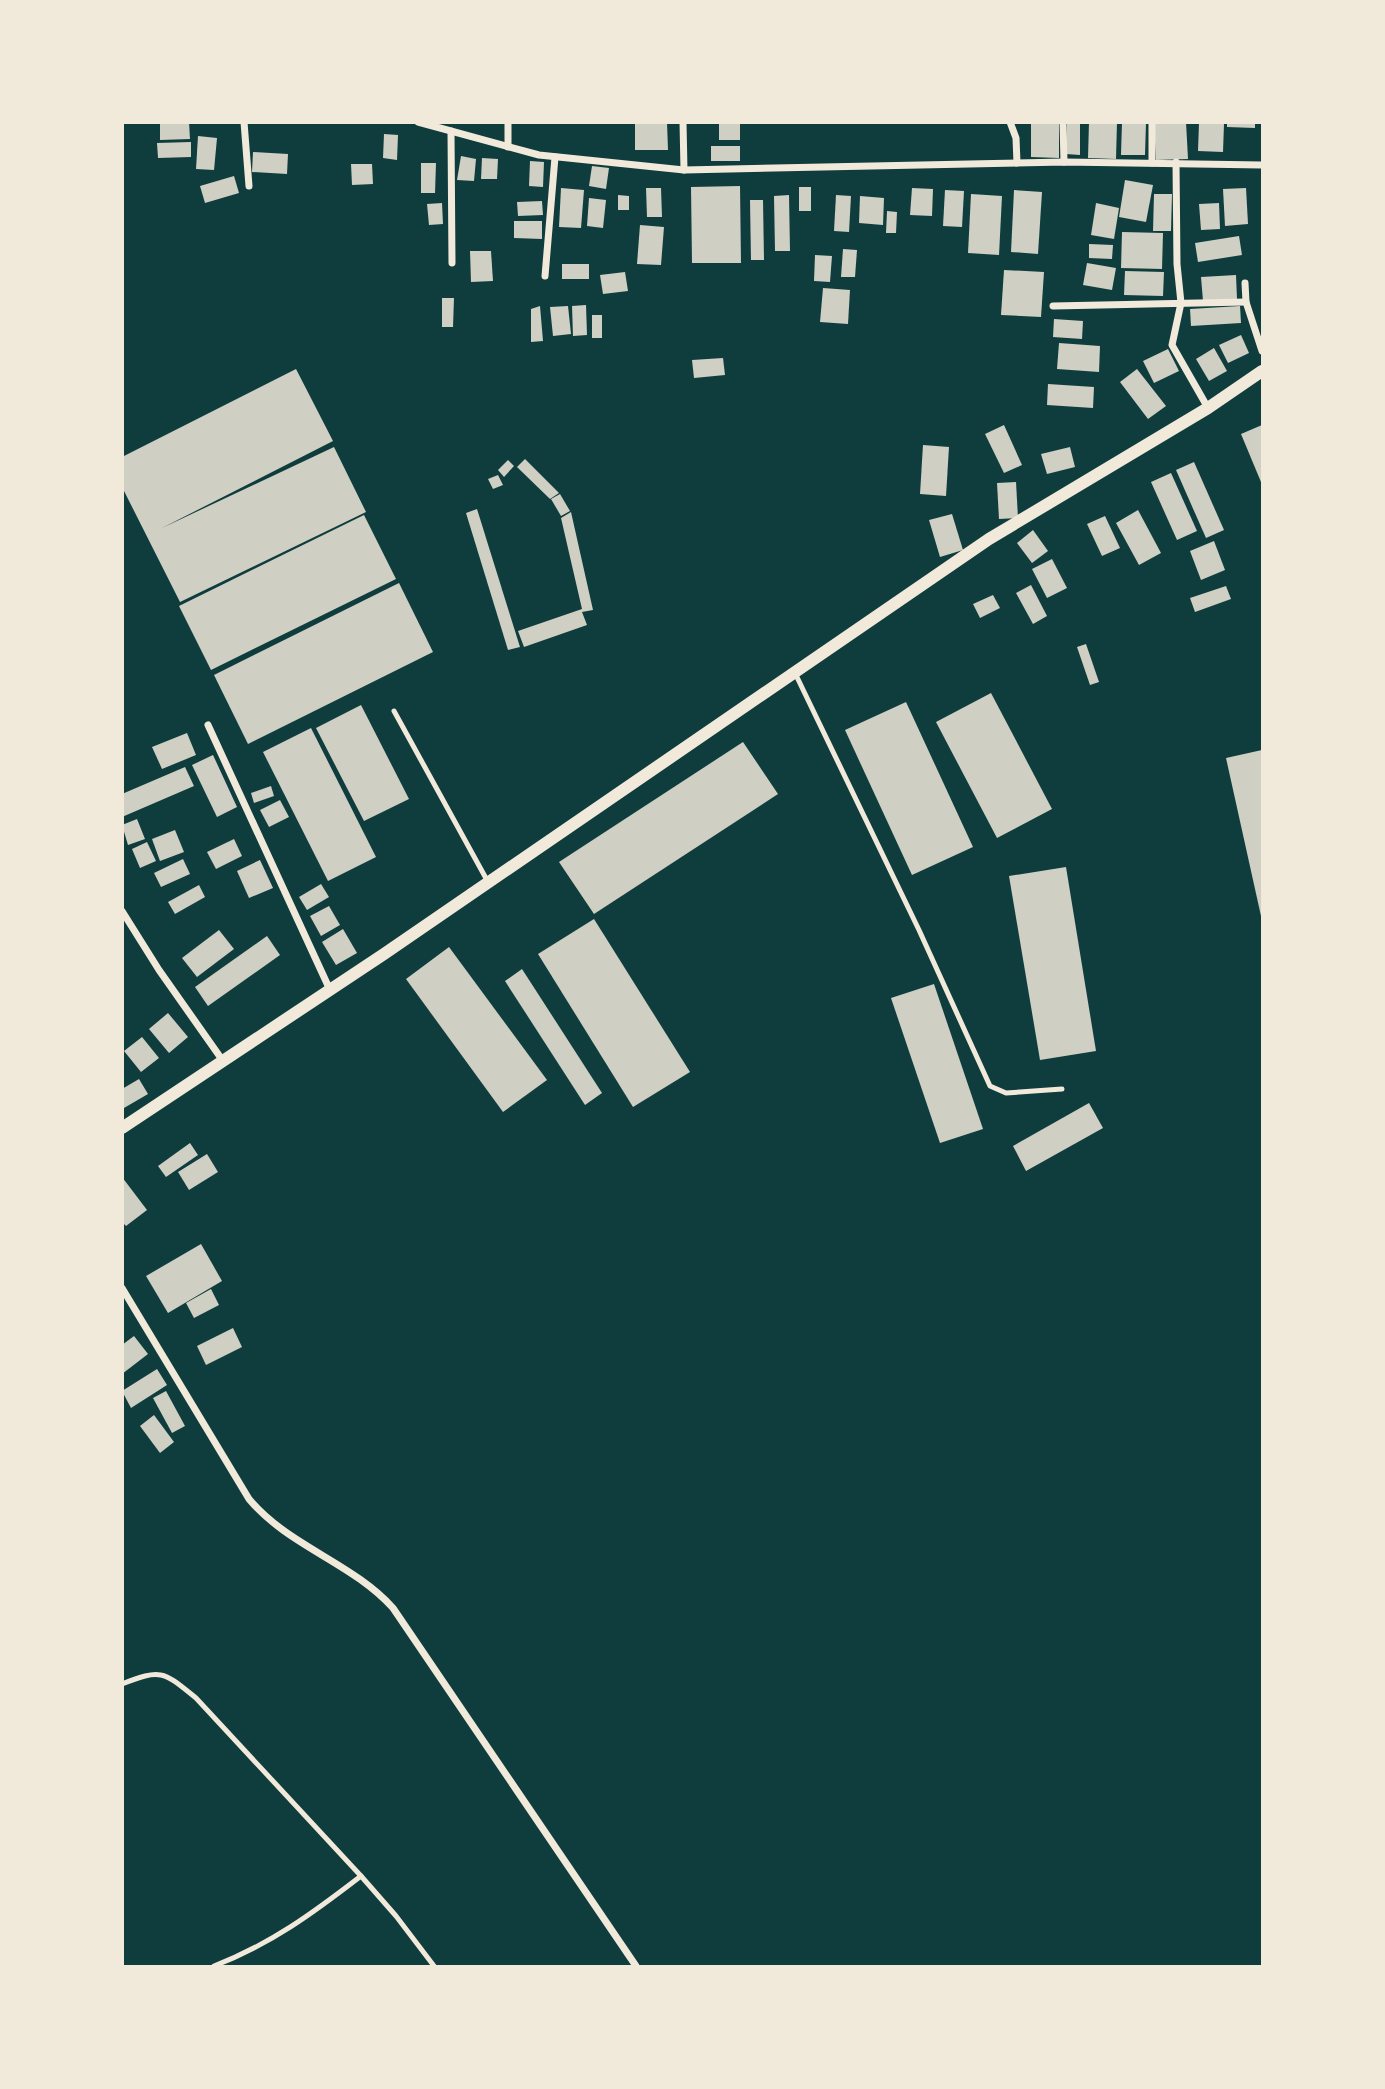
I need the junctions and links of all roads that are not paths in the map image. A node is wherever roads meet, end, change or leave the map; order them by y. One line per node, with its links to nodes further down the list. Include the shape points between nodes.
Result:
1 (244, 122): 17 (street)
2 (418, 122): 8 (street)
3 (508, 122): 9 (street)
4 (683, 122): 16 (street)
5 (1010, 122): 13 (street)
6 (1063, 122): 11 (street)
7 (1152, 122): 14 (street)
8 (451, 131): 9 (street); 18 (street)
9 (508, 146): 10 (street)
10 (555, 157): 16 (street); 19 (street)
11 (1063, 162): 13 (street); 14 (street)
12 (1176, 162): 14 (street); 15 (street); 22 (street)
13 (1017, 163): 16 (street)
14 (1152, 163)
15 (1262, 165)
16 (684, 170)
17 (249, 186)
18 (452, 263)
19 (545, 276)
20 (1245, 283): 21 (street)
21 (1246, 302): 22 (street); 24 (street)
22 (1181, 303): 23 (street); 26 (street, via 1172,345)
23 (1053, 306)
24 (1262, 351)
25 (1262, 371): 26 (street)
26 (1208, 408): 27 (street, via 989,539)
27 (795, 673): 30 (street); 34 (lane, via 990,1086 1006,1093)
28 (394, 711): 30 (lane)
29 (208, 725): 32 (street)
30 (488, 882): 32 (street)
31 (122, 911): 33 (street)
32 (330, 990): 33 (street)
33 (223, 1061): 35 (street)
34 (1062, 1089)
35 (124, 1123)
36 (122, 1288): 41 (street, via 249,1499 270,1520 372,1588 393,1608)
37 (122, 1684): 38 (lane, via 157,1672 179,1684)
38 (361, 1877): 39 (lane, via 293,1927); 40 (lane)
39 (214, 1966)
40 (434, 1966)
41 (636, 1966)

